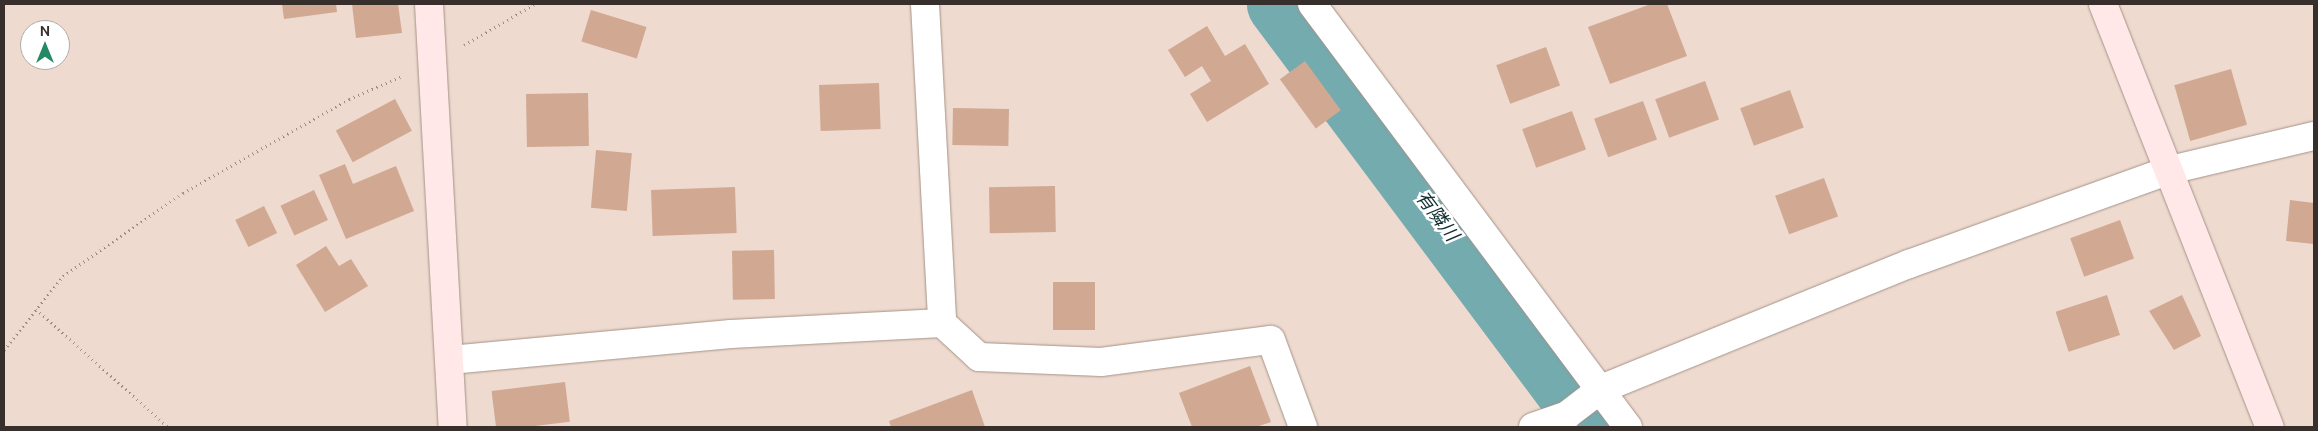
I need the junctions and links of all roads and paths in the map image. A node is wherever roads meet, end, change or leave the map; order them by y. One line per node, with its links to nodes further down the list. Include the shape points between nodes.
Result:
1 (429, 4): 6 (street)
2 (535, 4): 6 (path)
3 (925, 4): 10 (street)
4 (1312, 4): 13 (street)
5 (2103, 4): 8 (street)
6 (433, 63): 9 (path, via 349,99 183,193 63,276); 12 (street)
7 (2314, 136): 8 (street)
8 (2170, 170): 13 (street, via 1870,279); 19 (street)
9 (36, 309): 11 (path); 14 (path)
10 (942, 323): 12 (street, via 731,334); 16 (street, via 979,357 1101,362 1271,340)
11 (4, 350)
12 (450, 360): 15 (street)
13 (1598, 392): 17 (street, via 1566,414); 18 (street)
14 (168, 427)
15 (453, 427)
16 (1303, 427)
17 (1533, 427)
18 (1628, 427)
19 (2270, 427)

